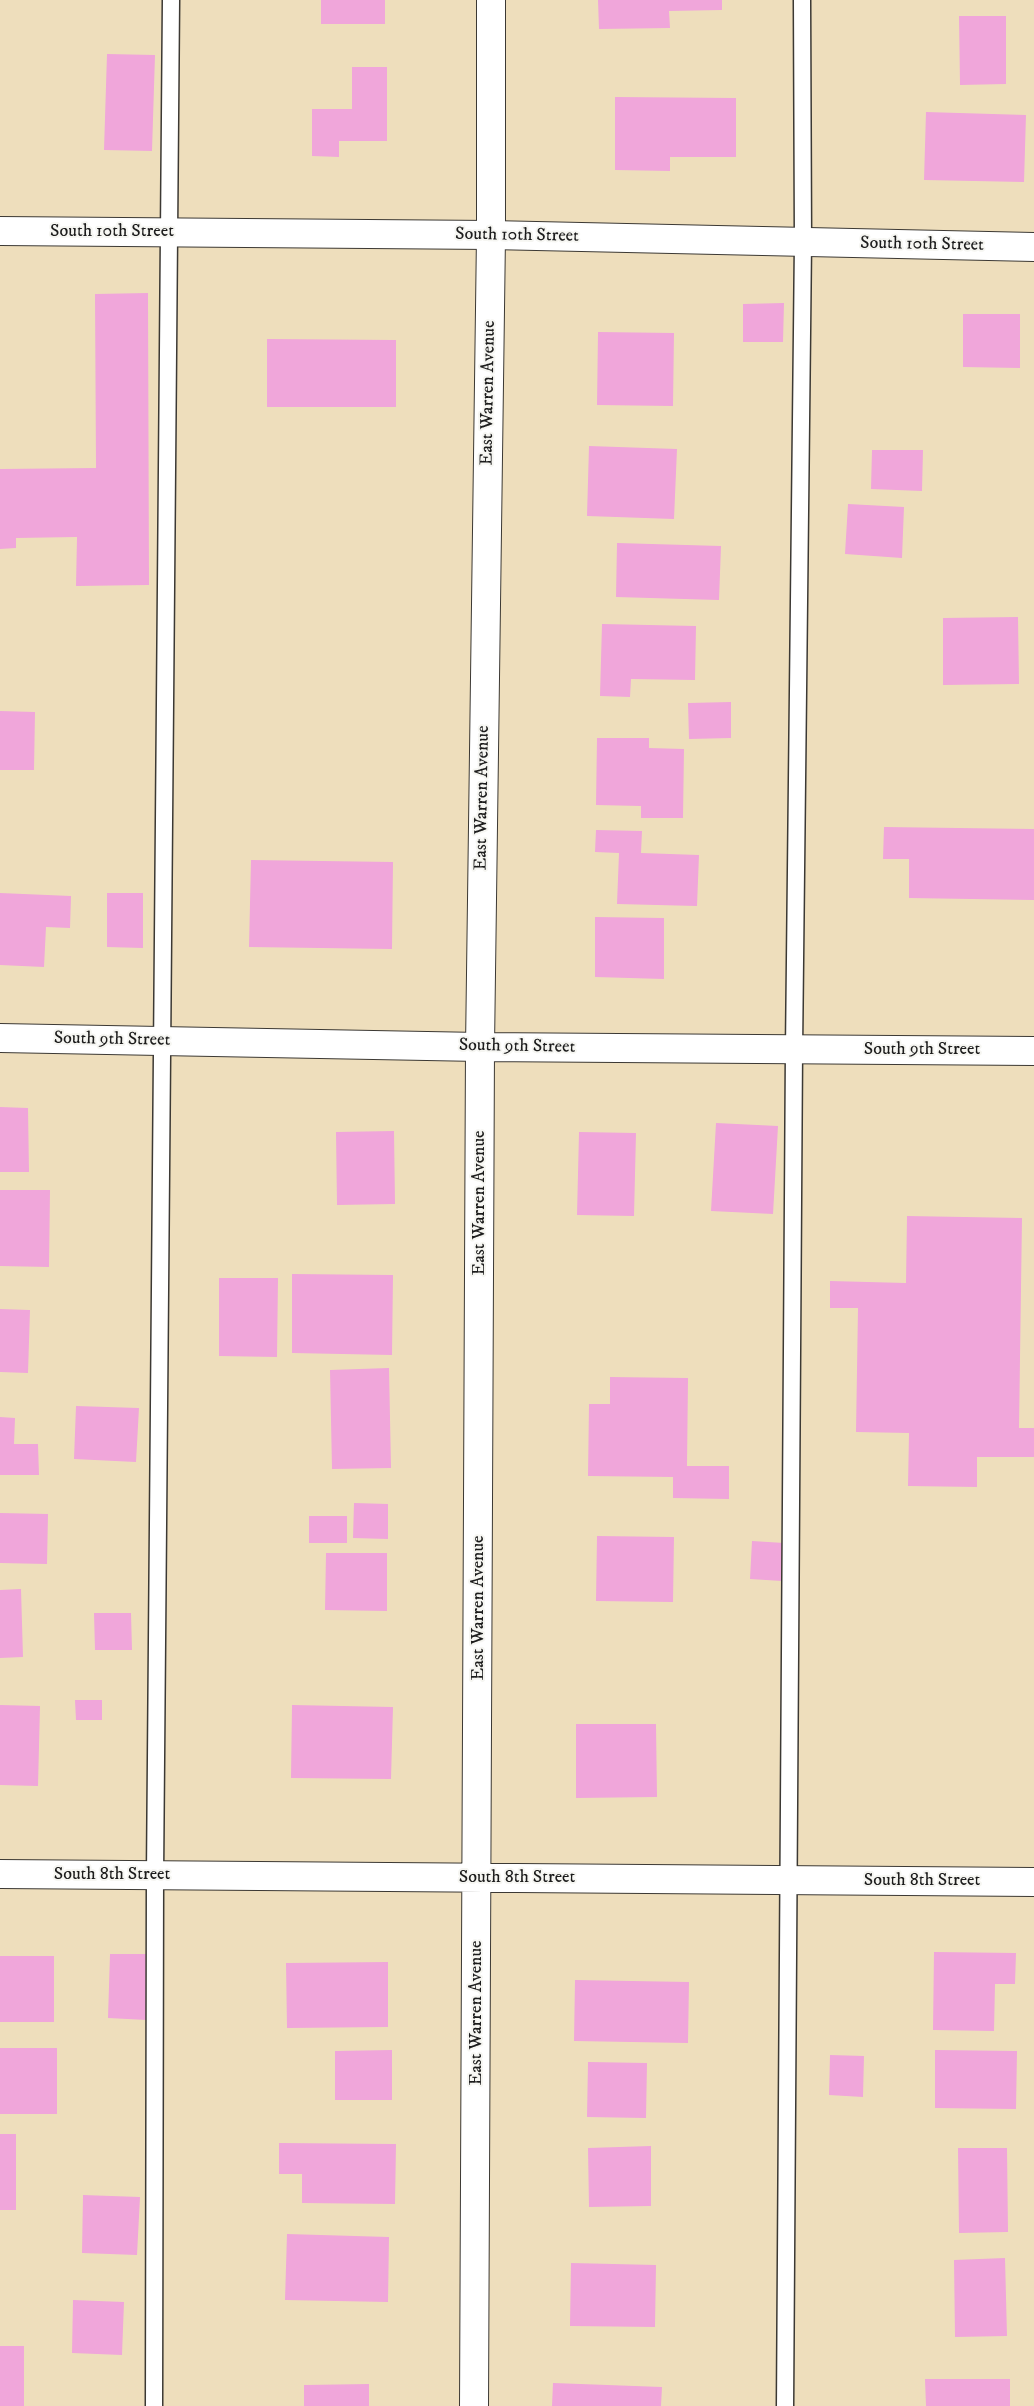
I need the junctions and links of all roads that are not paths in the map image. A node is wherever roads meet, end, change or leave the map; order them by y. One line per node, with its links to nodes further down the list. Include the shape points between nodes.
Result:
1 (171, 0): 5 (lane)
2 (491, 0): 6 (street, East Warren Avenue)
3 (802, 0): 7 (lane)
4 (0, 231): 5 (street, South 10th Street)
5 (170, 232): 6 (street, South 10th Street); 10 (lane)
6 (491, 234): 7 (street, South 10th Street); 11 (street, East Warren Avenue)
7 (803, 242): 8 (street, South 10th Street); 12 (lane)
8 (1034, 247)
9 (0, 1038): 10 (street, South 9th Street)
10 (162, 1040): 11 (street, South 9th Street); 15 (lane)
11 (480, 1047): 12 (street, South 9th Street); 16 (street, East Warren Avenue)
12 (794, 1049): 13 (street, South 9th Street); 17 (lane)
13 (1034, 1051)
14 (0, 1874): 15 (street, South 8th Street)
15 (155, 1875): 16 (street, South 8th Street); 19 (lane)
16 (478, 1878): 17 (street, South 8th Street); 20 (street, East Warren Avenue)
17 (790, 1880): 18 (street, South 8th Street); 21 (lane)
18 (1034, 1882)
19 (154, 2406)
20 (474, 2406)
21 (786, 2406)

